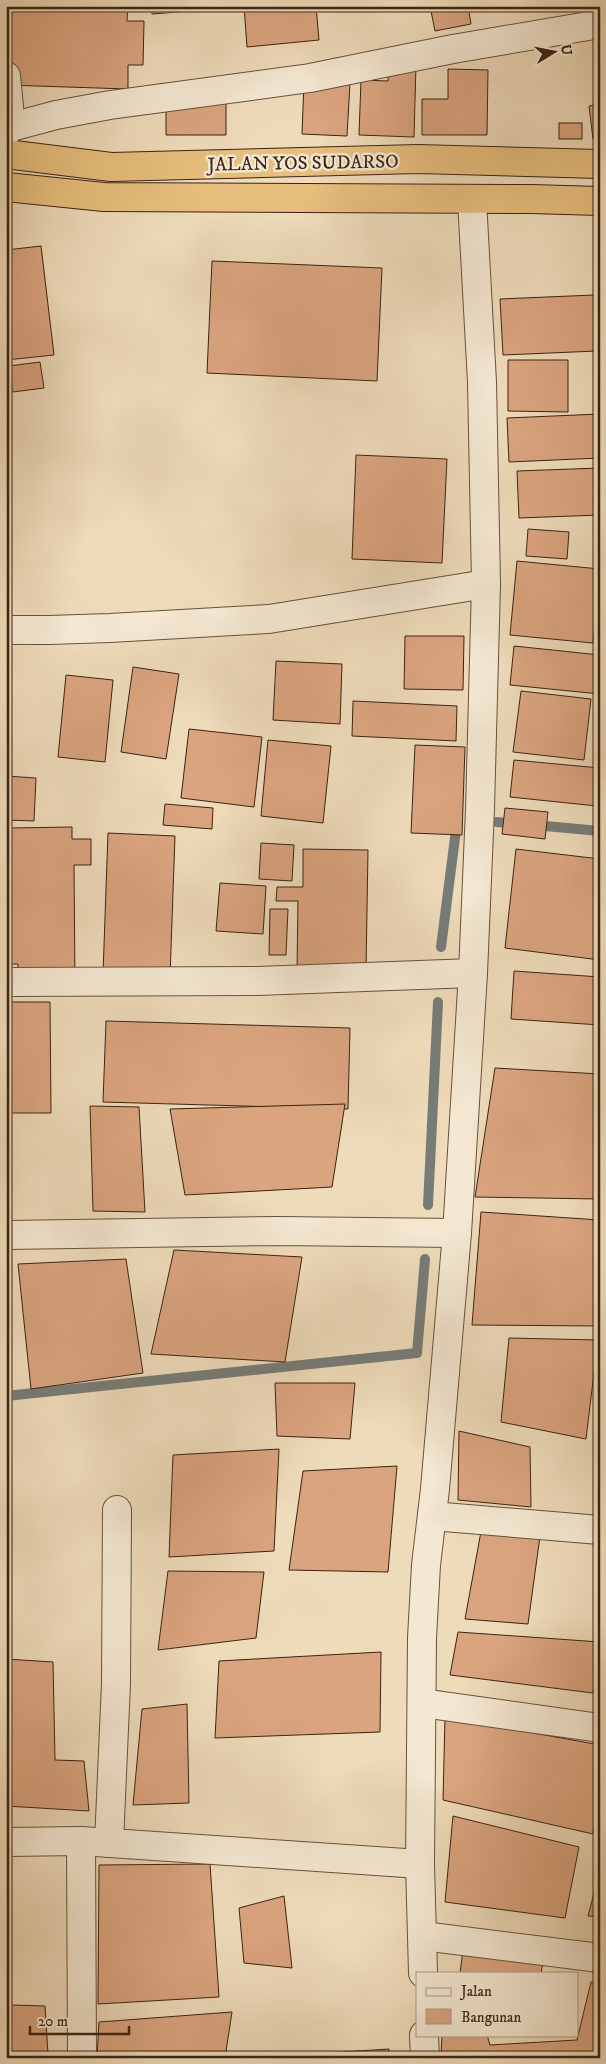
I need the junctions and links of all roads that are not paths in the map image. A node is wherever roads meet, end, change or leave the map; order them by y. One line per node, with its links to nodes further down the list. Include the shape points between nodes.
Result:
1 (600, 24): 3 (street, via 452,49 310,78 110,105 56,115)
2 (6, 76): 3 (street)
3 (9, 130)
4 (6, 154): 5 (highway, JALAN YOS SUDARSO, via 111,167)
5 (284, 163): 6 (highway, JALAN YOS SUDARSO, via 418,159); 8 (highway)
6 (600, 164)
7 (6, 187): 8 (highway, JALAN YOS SUDARSO, via 104,197)
8 (283, 197): 9 (highway, JALAN YOS SUDARSO)
9 (472, 200): 10 (highway, JALAN YOS SUDARSO); 11 (street, via 482,382)
10 (600, 201)
11 (486, 584): 12 (street, via 269,619); 13 (street)
12 (6, 630)
13 (473, 973): 14 (street, via 257,981); 15 (street)
14 (6, 982)
15 (457, 1232): 16 (street); 18 (street)
16 (6, 1235)
17 (117, 1510): 24 (street, via 116,1683)
18 (432, 1516): 19 (street); 20 (street, via 422,1638)
19 (600, 1530)
20 (422, 1703): 21 (street); 25 (street)
21 (600, 1728)
22 (81, 1841): 23 (street); 24 (street); 30 (street)
23 (6, 1842)
24 (109, 1843): 25 (street)
25 (420, 1864): 26 (street)
26 (423, 1936): 27 (street); 28 (street)
27 (600, 1958)
28 (423, 1972)
29 (424, 2036): 31 (street)
30 (82, 2058)
31 (425, 2058)

